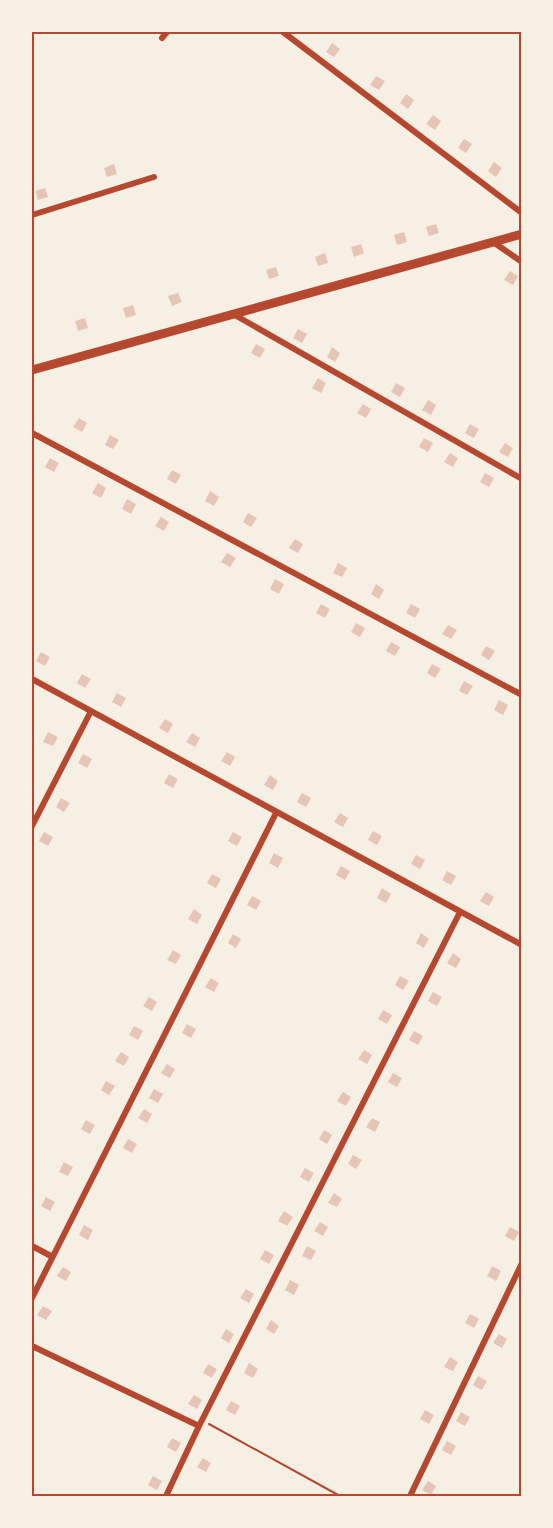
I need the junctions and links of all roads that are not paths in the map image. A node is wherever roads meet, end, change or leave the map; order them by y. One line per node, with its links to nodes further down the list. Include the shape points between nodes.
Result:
1 (167, 32): 3 (street)
2 (284, 32): 5 (street)
3 (162, 38)
4 (154, 177): 6 (street)
5 (522, 213)
6 (32, 215)
7 (522, 234): 8 (street)
8 (493, 242): 9 (street); 10 (street)
9 (522, 262)
10 (233, 314): 11 (street); 13 (street)
11 (32, 370)
12 (32, 433): 15 (street)
13 (522, 479)
14 (32, 679): 16 (street)
15 (522, 695)
16 (91, 711): 17 (street); 18 (street)
17 (276, 813): 19 (street); 22 (street)
18 (32, 826)
19 (460, 912): 20 (street); 26 (street)
20 (522, 945)
21 (32, 1246): 22 (street)
22 (51, 1256): 24 (street)
23 (522, 1263): 28 (street)
24 (32, 1298)
25 (32, 1346): 26 (street)
26 (200, 1423): 27 (street)
27 (166, 1497)
28 (411, 1497)

